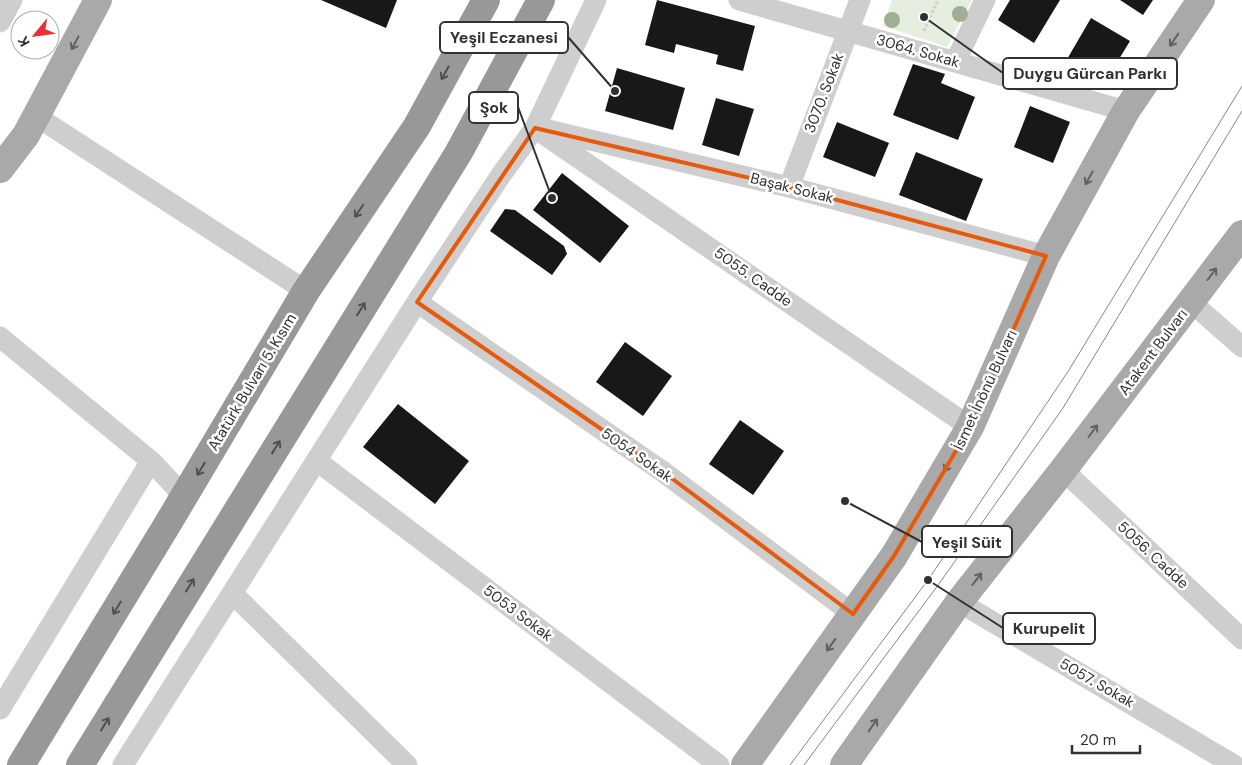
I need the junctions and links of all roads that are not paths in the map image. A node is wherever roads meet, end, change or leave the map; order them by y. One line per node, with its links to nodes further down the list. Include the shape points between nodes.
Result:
1 (12, 0): 10 (street)
2 (98, 0): 14 (main road, one-way to 14)
3 (486, 0): 20 (highway, Atatürk Bulvarı 5. Kısım, one-way to 20, via 416,126)
4 (541, 0): 36 (highway, one-way to 4, via 459,152)
5 (596, 0): 15 (street)
6 (739, 0): 11 (street, 3064. Sokak)
7 (860, 0): 11 (street, 3070. Sokak)
8 (985, 0): 12 (street)
9 (1201, 0): 13 (main road, İsmet İnönü Bulvarı, one-way to 13)
10 (0, 22)
11 (848, 30): 12 (street, 3064. Sokak); 17 (street, 3070. Sokak)
12 (955, 62): 13 (street, 3064. Sokak)
13 (1126, 111): 19 (main road, İsmet İnönü Bulvarı, one-way to 19)
14 (36, 116): 16 (main road); 20 (street)
15 (536, 128): 17 (street, Başak Sokak); 21 (street); 25 (street, 5055. Cadde)
16 (0, 169)
17 (789, 187): 19 (street, Başak Sokak)
18 (1242, 234): 22 (main road, Atakent Bulvarı, one-way to 18)
19 (1046, 256): 25 (main road, İsmet İnönü Bulvarı)
20 (306, 291): 29 (highway, Atatürk Bulvarı 5. Kısım, one-way to 29)
21 (417, 302): 27 (street); 32 (street, 5054 Sokak, via 662,471)
22 (1191, 302): 24 (street); 28 (main road, Atakent Bulvarı, one-way to 22)
23 (0, 337): 26 (street)
24 (1242, 348)
25 (970, 427): 32 (main road, İsmet İnönü Bulvarı, one-way to 32, via 894,556)
26 (150, 461): 29 (street); 34 (street)
27 (317, 461): 30 (street); 39 (street, 5053 Sokak)
28 (1063, 470): 31 (main road, one-way to 28); 33 (street, 5056. Cadde)
29 (184, 496): 35 (highway, Atatürk Bulvarı 5. Kısım, one-way to 35)
30 (232, 592): 37 (street); 38 (street)
31 (959, 602): 41 (main road, one-way to 31); 42 (street, 5057. Sokak)
32 (853, 614): 40 (main road, İsmet İnönü Bulvarı, one-way to 40)
33 (1242, 640)
34 (1, 705)
35 (21, 765)
36 (80, 765)
37 (123, 765)
38 (406, 765)
39 (719, 765)
40 (744, 765)
41 (844, 765)
42 (1234, 765)

